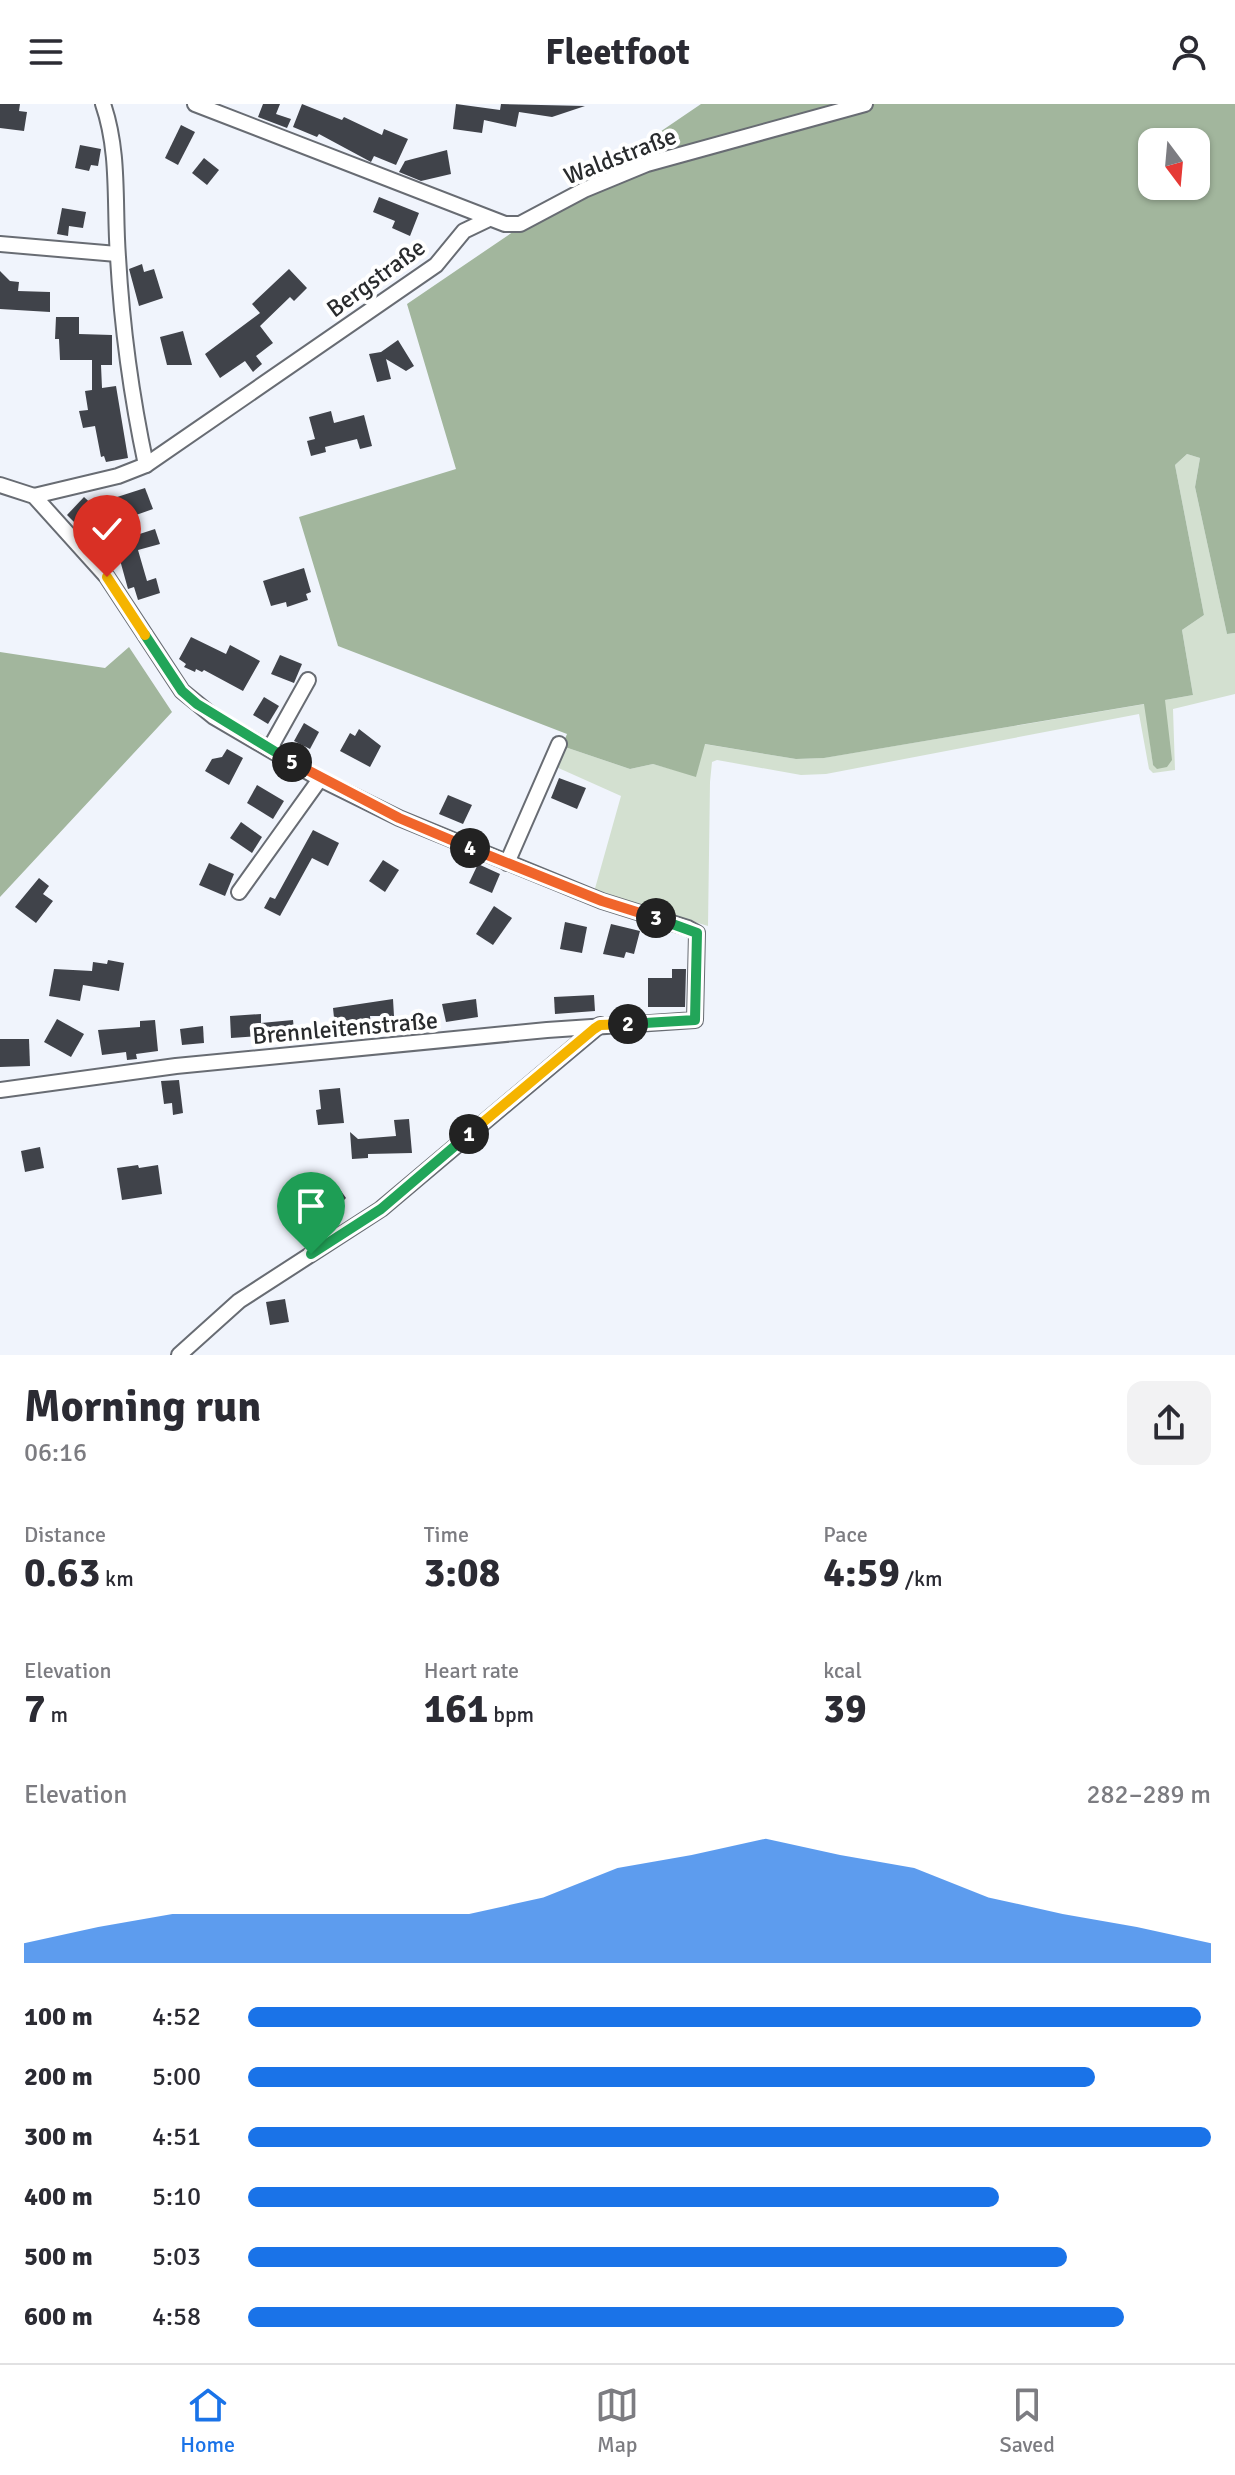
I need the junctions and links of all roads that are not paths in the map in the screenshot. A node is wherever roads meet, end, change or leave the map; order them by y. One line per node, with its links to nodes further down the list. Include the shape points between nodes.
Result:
1 (103, 104): 6 (street, via 114,142)
2 (195, 104): 4 (street)
3 (865, 104): 4 (street, Waldstraße, via 647,164 520,224)
4 (487, 220): 7 (street, Bergstraße, via 464,231 436,265)
5 (0, 244): 6 (street)
6 (117, 254): 7 (street, via 128,379)
7 (146, 465): 9 (street)
8 (0, 485): 9 (street)
9 (34, 496): 12 (street, via 107,577 182,691 214,717)
10 (308, 680): 12 (street)
11 (559, 744): 14 (street)
12 (270, 748): 13 (street)
13 (320, 779): 14 (street); 15 (street)
14 (507, 863): 16 (street, Brennleitenstraße, via 697,933 695,1020)
15 (239, 892)
16 (600, 1025): 17 (street, Brennleitenstraße); 18 (street)
17 (547, 1030): 18 (street, via 558,1043); 19 (street, Brennleitenstraße, via 176,1066)
18 (559, 1057): 20 (street, via 381,1209 239,1301)
19 (0, 1090)
20 (179, 1355)

